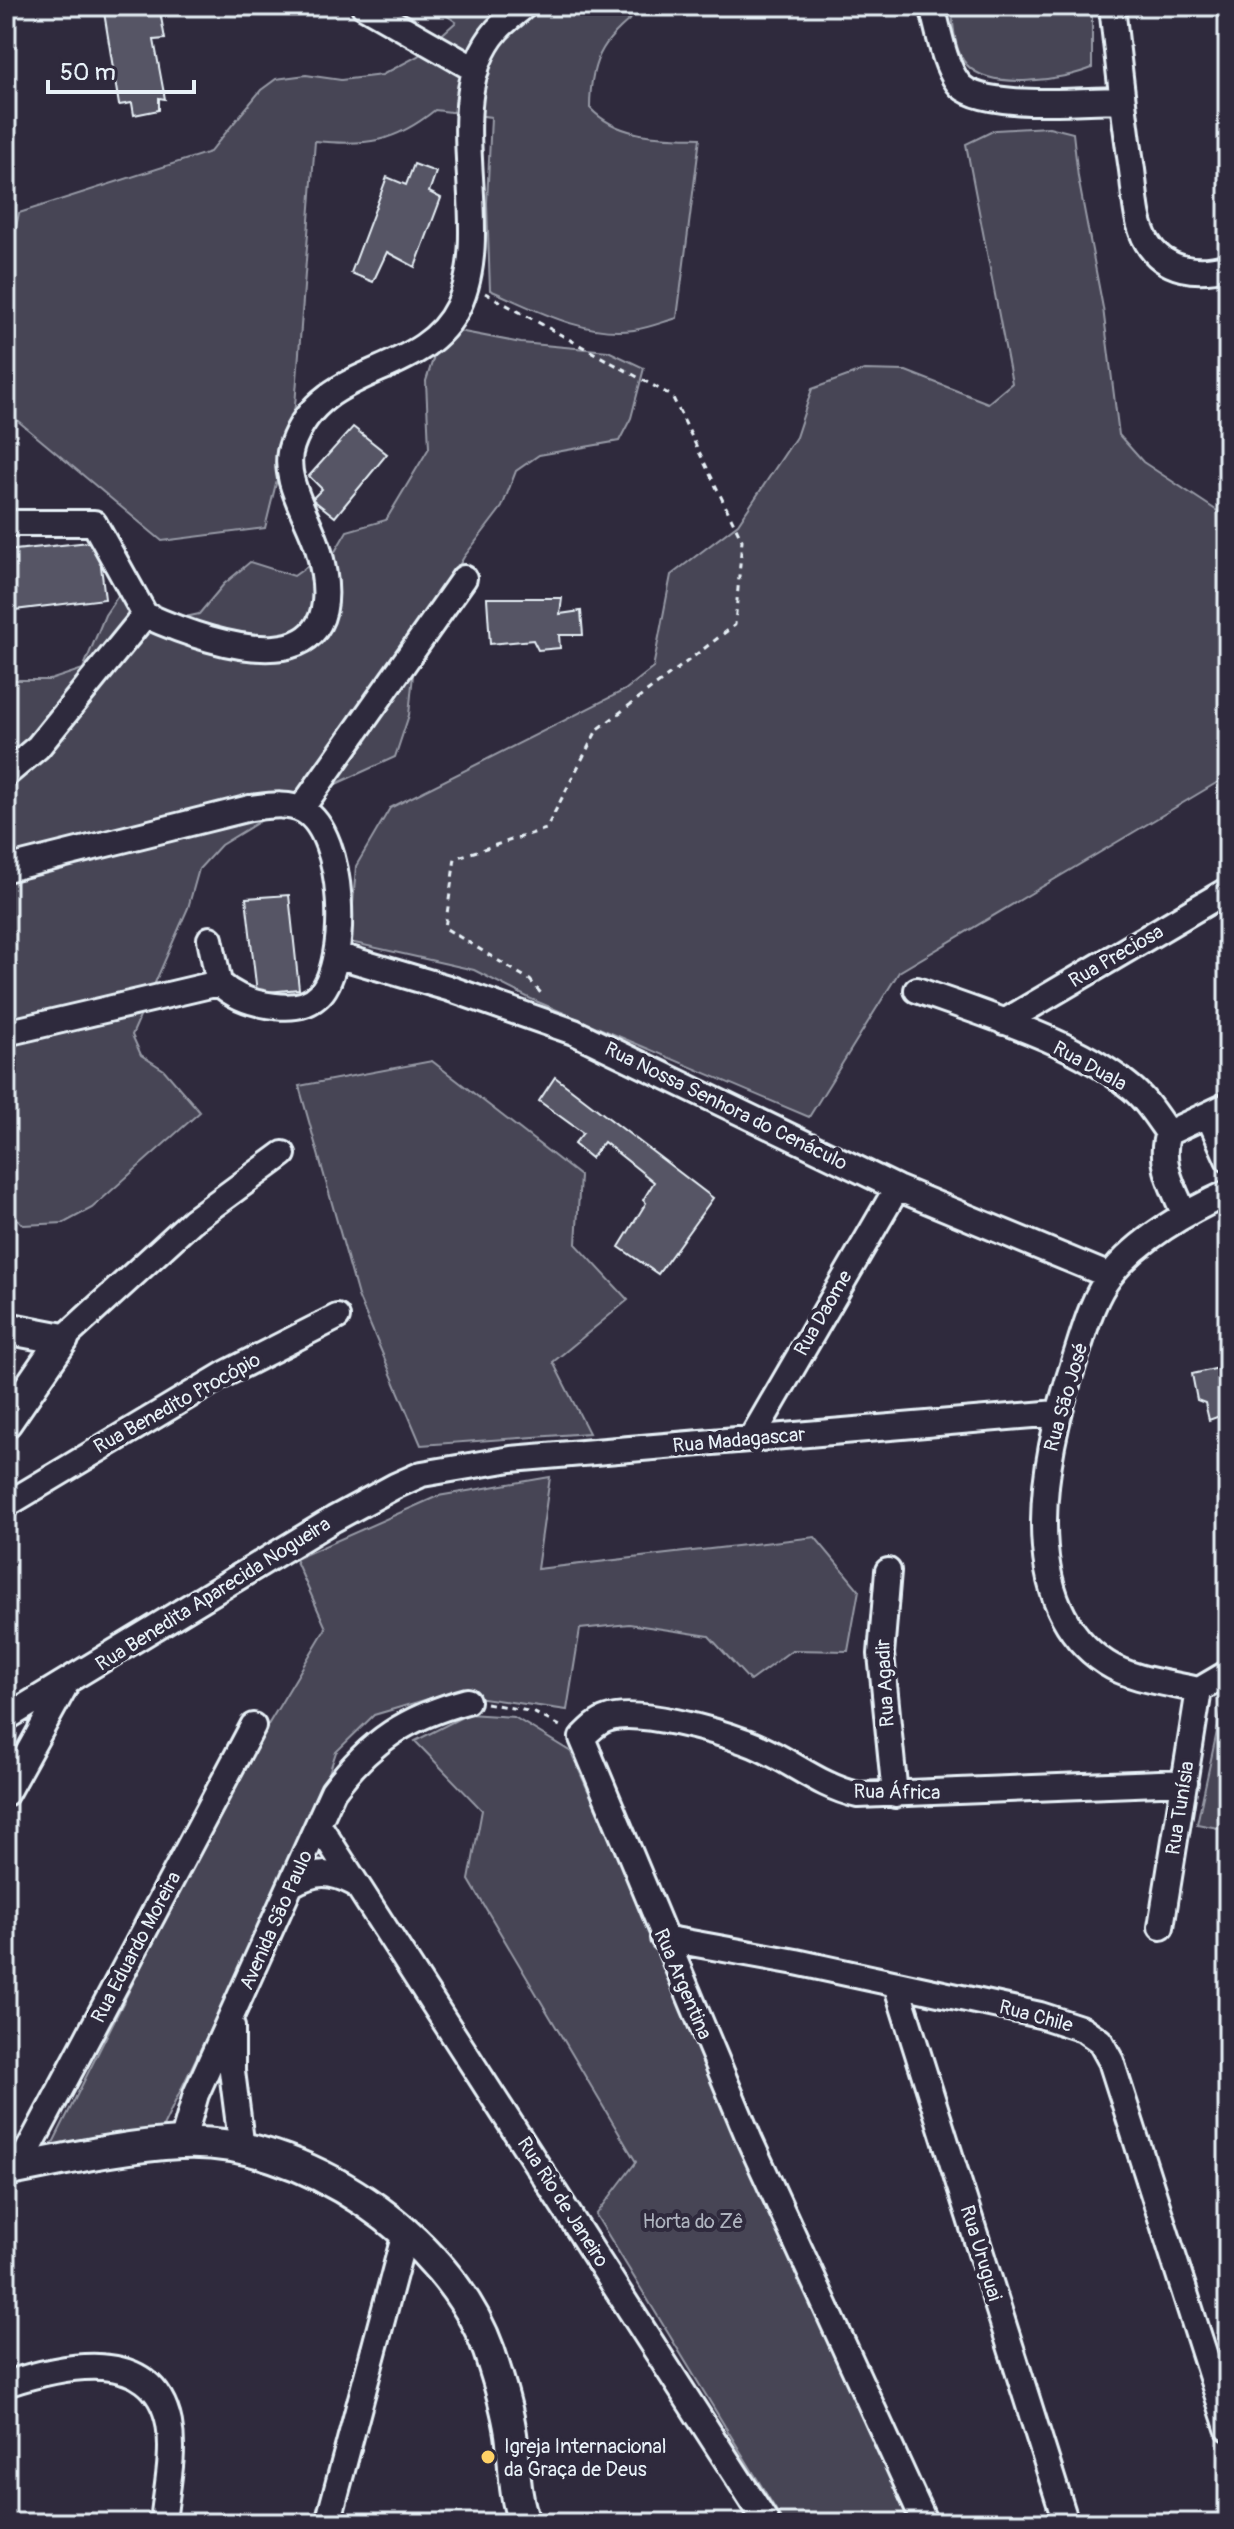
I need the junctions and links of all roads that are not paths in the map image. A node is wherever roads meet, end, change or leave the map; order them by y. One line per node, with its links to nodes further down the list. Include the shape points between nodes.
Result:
1 (364, 6): 5 (street)
2 (524, 6): 5 (street, via 496,31)
3 (932, 6): 6 (street, via 947,60 967,93 1006,100)
4 (1112, 6): 6 (street)
5 (476, 70): 10 (street, via 470,106 468,283 446,328 415,353 329,392 291,447 292,478 319,550 323,583 323,611 306,642 252,649)
6 (1122, 100): 7 (street, via 1148,244 1179,268)
7 (1228, 266)
8 (6, 523): 10 (street, via 94,523)
9 (464, 578): 12 (street)
10 (145, 615): 11 (street, via 38,747)
11 (6, 774)
12 (301, 809): 13 (street, via 250,808); 16 (street, via 325,831 336,862)
13 (6, 869)
14 (1228, 890): 19 (street, Rua Preciosa)
15 (210, 939): 17 (street)
16 (336, 955): 17 (street, via 329,980 305,1004 261,1004 230,993); 25 (street, Rua Nossa Senhora do Cenáculo, via 574,1032)
17 (219, 983): 20 (street)
18 (917, 990): 19 (street, Rua Duala)
19 (1004, 1022): 22 (street, Rua Duala, via 1074,1053 1131,1087)
20 (6, 1033)
21 (1218, 1111): 22 (street); 24 (street)
22 (1168, 1133): 27 (street, via 1167,1169)
23 (283, 1154): 31 (street, via 192,1221)
24 (1228, 1159)
25 (897, 1188): 28 (street, Rua Nossa Senhora do Cenáculo); 34 (street, Rua Daome)
26 (1228, 1193): 27 (street, Rua São José)
27 (1184, 1213): 28 (street, Rua São José)
28 (1110, 1276): 32 (street, Rua São José, via 1086,1325)
29 (337, 1317): 36 (street, Rua Benedito Procópio, via 225,1374)
30 (6, 1328): 31 (main road)
31 (63, 1339): 33 (main road)
32 (1057, 1413): 34 (street, Rua Madagascar); 40 (street, Rua São José, via 1045,1533 1048,1574 1058,1603 1087,1647 1107,1664)
33 (6, 1422)
34 (751, 1439): 35 (street, Rua Madagascar, via 511,1459)
35 (422, 1474): 39 (street, Rua Benedita Aparecida Nogueira, via 334,1519)
36 (11, 1500)
37 (888, 1571): 47 (street, Rua Agadir, via 881,1654)
38 (1228, 1673): 40 (street)
39 (66, 1684): 42 (street, Rua Benedita Aparecida Nogueira); 46 (street)
40 (1199, 1690): 45 (street, Rua Tunísia)
41 (467, 1701): 48 (street, via 426,1712 355,1761)
42 (6, 1718)
43 (253, 1726): 57 (street, Rua Eduardo Moreira)
44 (582, 1738): 47 (street, Rua África, via 607,1718 652,1719 747,1742 845,1792); 52 (street, Rua Argentina)
45 (1185, 1782): 47 (street, Rua África); 51 (street, Rua Tunísia)
46 (6, 1793)
47 (895, 1795)
48 (318, 1824): 49 (street, Rua Rio de Janeiro); 50 (street, Avenida São Paulo)
49 (354, 1883): 50 (street, via 319,1873); 64 (street, Rua Rio de Janeiro)
50 (292, 1884): 54 (street, Avenida São Paulo)
51 (1161, 1927)
52 (663, 1938): 53 (street, Rua Chile); 65 (street, Rua Argentina)
53 (896, 1984): 60 (street, Rua Chile, via 1040,2015 1083,2029 1100,2041 1116,2075); 66 (street, Rua Uruguai)
54 (233, 2016): 55 (street, Avenida São Paulo, via 196,2094); 56 (street, Avenida São Paulo, via 232,2071)
55 (182, 2143): 56 (main road); 57 (main road)
56 (242, 2149): 58 (main road, via 320,2177)
57 (12, 2170)
58 (405, 2233): 61 (main road, via 459,2290 488,2349 510,2432); 63 (street)
59 (6, 2384): 62 (street, via 92,2365 133,2376 152,2388 170,2426)
60 (1228, 2428)
61 (523, 2522)
62 (163, 2523)
63 (328, 2523)
64 (767, 2523)
65 (925, 2523)
66 (1066, 2523)

